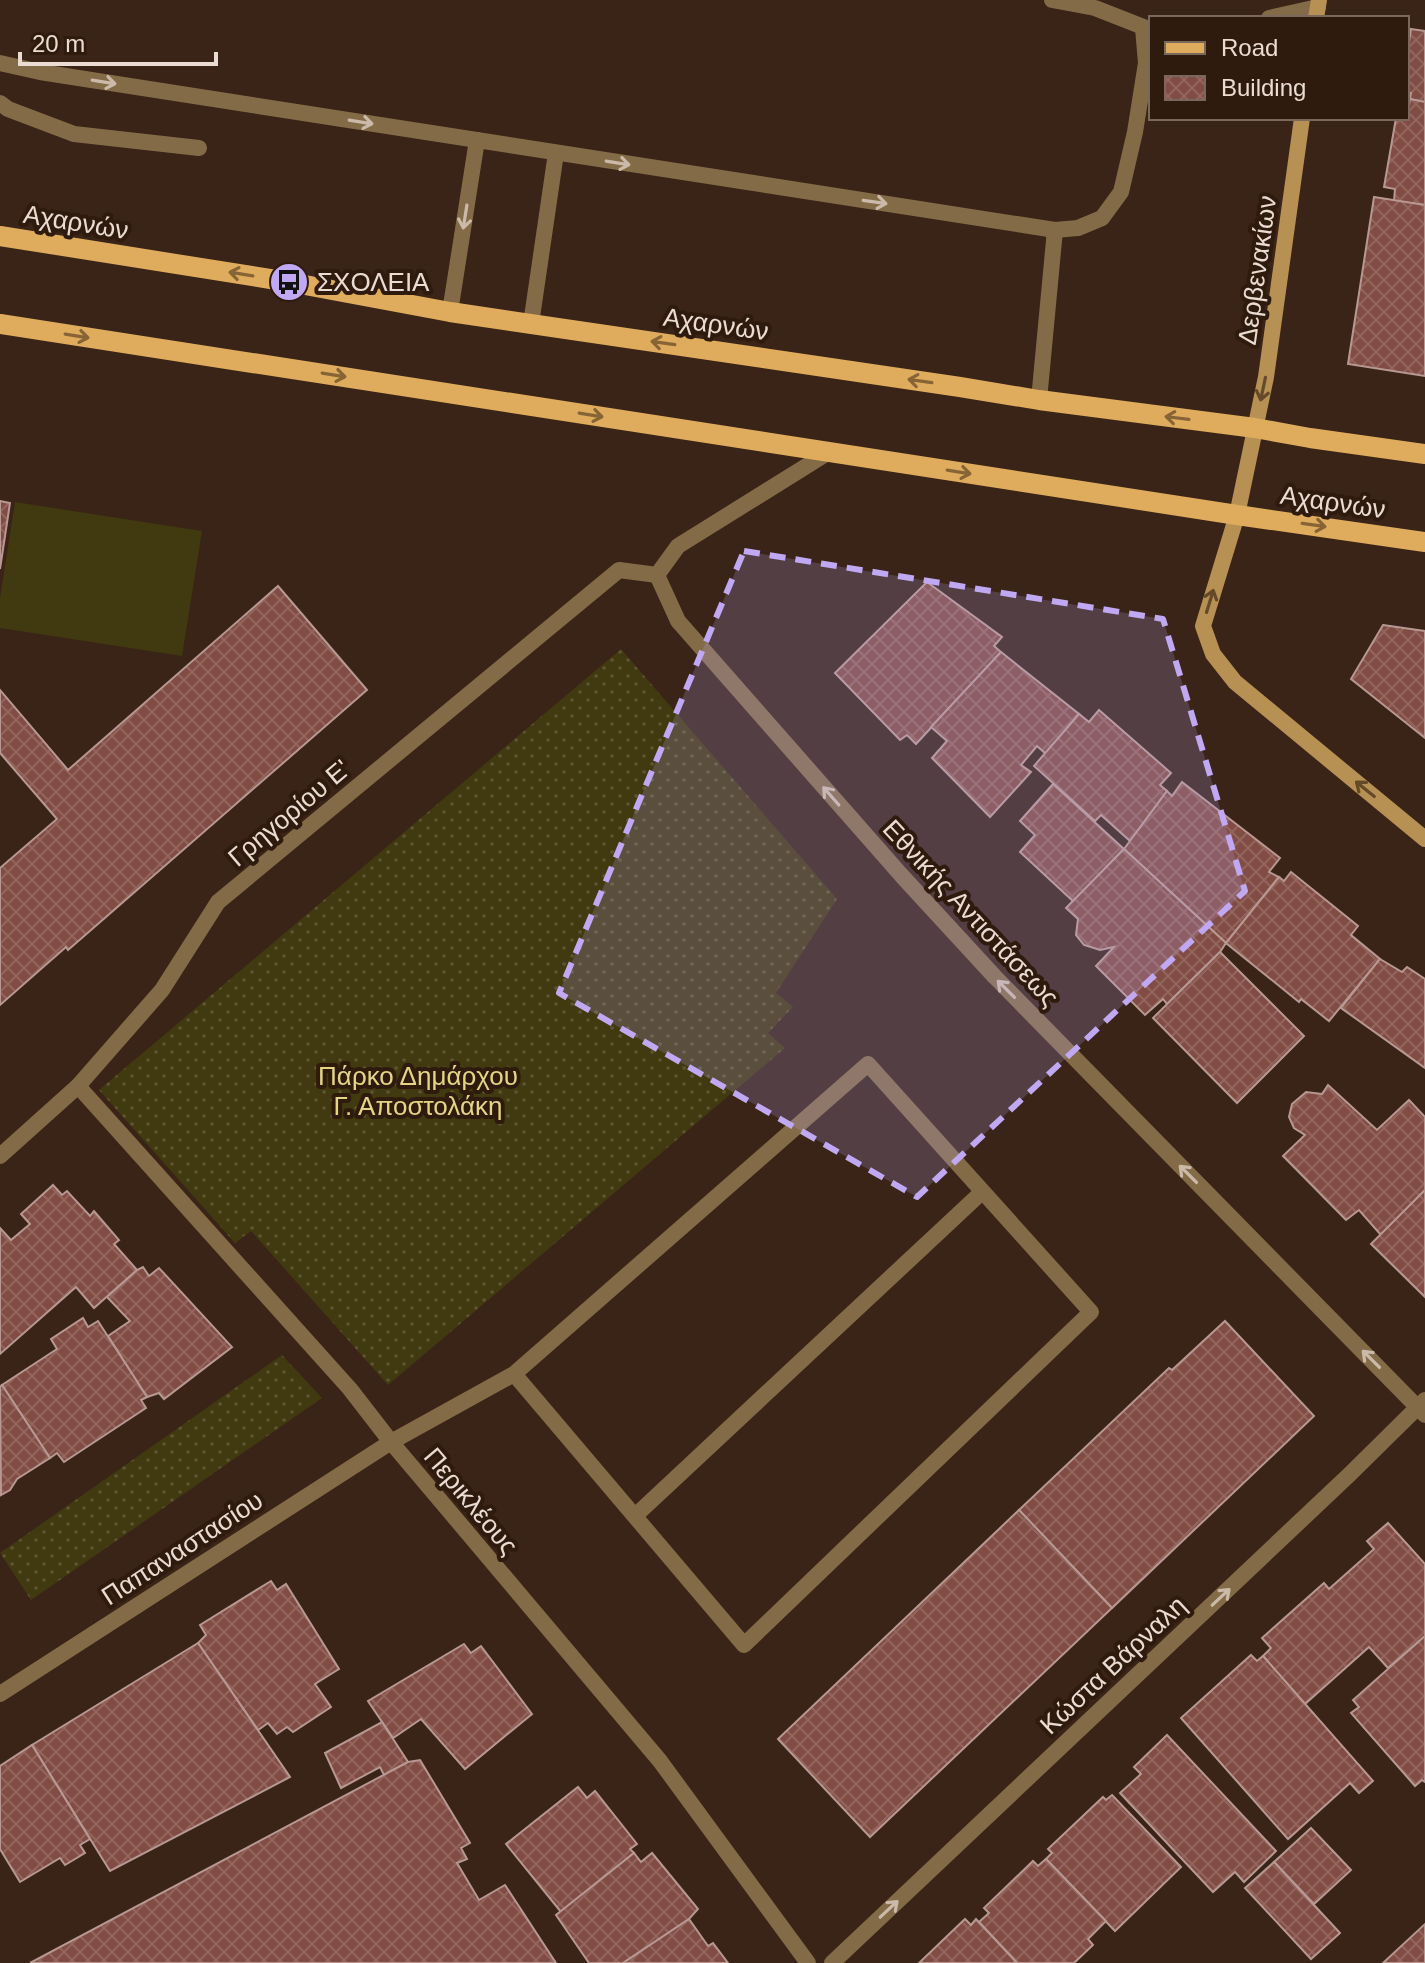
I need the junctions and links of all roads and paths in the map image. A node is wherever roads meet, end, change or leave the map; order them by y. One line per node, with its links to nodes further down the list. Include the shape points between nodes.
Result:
1 (1052, 0): 4 (street, via 1095,8)
2 (1318, 8): 3 (street)
3 (1279, 16)
4 (1147, 29): 11 (street, via 1135,132 1121,192 1102,218)
5 (0, 63): 8 (street, one-way to 8)
6 (0, 103): 9 (street, via 74,134)
7 (1302, 120): 17 (street, Δερβενακίων, one-way to 17)
8 (477, 140): 10 (street); 13 (street, one-way to 13)
9 (199, 148)
10 (556, 153): 11 (street, one-way to 11); 15 (street)
11 (1055, 230): 16 (street)
12 (0, 236): 13 (main road, Αχαρνών, one-way to 12)
13 (450, 312): 15 (main road, Αχαρνών)
14 (0, 324): 18 (main road, Αχαρνών, one-way to 18)
15 (531, 324): 16 (main road, Αχαρνών, one-way to 15)
16 (1039, 400): 17 (main road, Αχαρνών, one-way to 16)
17 (1255, 428): 19 (main road, Αχαρνών); 20 (street, Δερβενακίων)
18 (829, 452): 20 (main road, Αχαρνών, one-way to 20); 22 (street, via 678,546)
19 (1425, 454)
20 (1237, 515): 21 (main road, Αχαρνών, one-way to 21); 23 (street, Δερβενακίων, one-way to 20, via 1235,682 1213,654 1203,626)
21 (1425, 542)
22 (657, 575): 24 (street, Γρηγορίου Ε', via 619,570 218,902 162,990); 28 (street, Εθνικής Αντιστάσεως, one-way to 22, via 1006,989 678,621)
23 (1425, 839)
24 (78, 1086): 25 (street, Γρηγορίου Ε'); 29 (street, Περικλέους, via 350,1389)
25 (0, 1156)
26 (982, 1192): 27 (street, Παπαναστασίου, via 868,1064); 30 (street); 30 (street, via 1091,1312 744,1645)
27 (514, 1374): 29 (street, Παπαναστασίου); 30 (street)
28 (1423, 1407): 33 (street, Κώστα Βάρναλη, one-way to 28)
29 (391, 1442): 31 (street, Παπαναστασίου); 32 (street, Περικλέους, via 660,1761)
30 (635, 1516)
31 (0, 1694)
32 (808, 1963)
33 (832, 1963)

